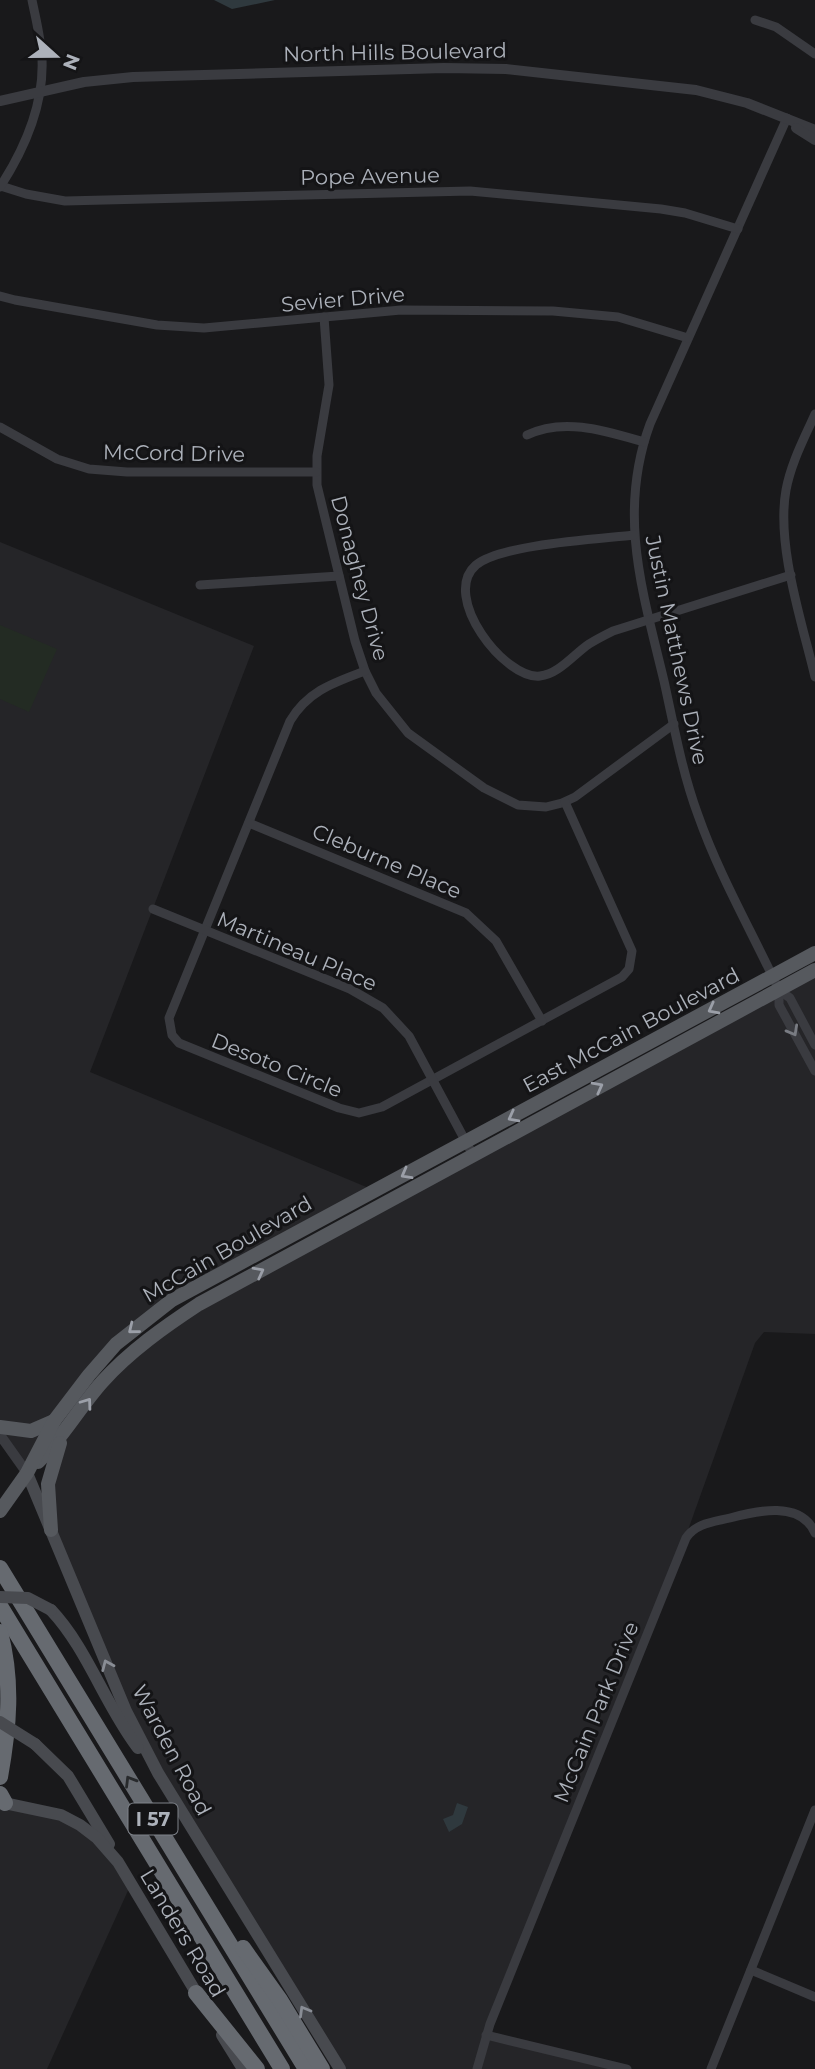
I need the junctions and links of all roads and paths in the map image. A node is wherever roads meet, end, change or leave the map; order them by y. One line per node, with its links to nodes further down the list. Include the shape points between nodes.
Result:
1 (32, 0): 4 (street, via 41,49)
2 (755, 20): 3 (street, via 776,27)
3 (815, 54)
4 (40, 92): 5 (street, North Hills Boulevard); 6 (street, North Hills Boulevard, via 133,77 506,69 696,90); 9 (street, via 33,120)
5 (0, 101)
6 (786, 118): 7 (street, North Hills Boulevard); 8 (street, North Hills Boulevard); 10 (street, Justin Matthews Drive)
7 (815, 130)
8 (815, 140)
9 (1, 186): 10 (street, Pope Avenue, via 65,201 504,192 661,209)
10 (738, 229): 13 (street, Justin Matthews Drive)
11 (0, 296): 12 (street, Sevier Drive, via 180,328)
12 (324, 317): 13 (street, Sevier Drive, via 414,310 553,311 618,317); 18 (street, Donaghey Drive, via 329,385)
13 (688, 338): 17 (street, Justin Matthews Drive)
14 (815, 414): 20 (street, via 785,491 783,529)
15 (0, 427): 18 (street, McCord Drive, via 57,459 89,469)
16 (527, 435): 17 (street, via 564,426)
17 (644, 442): 19 (street, Justin Matthews Drive, via 634,501)
18 (316, 472): 21 (street, Donaghey Drive)
19 (634, 535): 23 (street, Justin Matthews Drive); 23 (street, via 499,555 475,566 465,594 474,624 485,640 517,670 538,676 554,671 613,631)
20 (791, 575): 23 (street); 25 (street)
21 (339, 576): 22 (street); 24 (street, Donaghey Drive)
22 (200, 585)
23 (649, 618): 26 (street, Justin Matthews Drive)
24 (365, 671): 27 (street, Donaghey Drive, via 384,705 408,733 484,788 529,807); 28 (street, Desoto Circle, via 315,692 295,713)
25 (815, 677)
26 (674, 724): 27 (street, Donaghey Drive); 33 (street, Justin Matthews Drive, via 698,817)
27 (565, 802): 34 (street, Desoto Circle, via 632,951 631,961 622,977)
28 (249, 823): 30 (street, Desoto Circle); 34 (street, Cleburne Place, via 466,913 496,941)
29 (153, 909): 30 (street, Martineau Place)
30 (205, 930): 37 (street, Martineau Place, via 370,999 409,1036); 37 (street, Desoto Circle, via 169,1018 172,1035 179,1043 351,1112 382,1107)
31 (815, 953): 33 (main road, East McCain Boulevard)
32 (815, 970): 33 (main road, East McCain Boulevard)
33 (776, 983): 35 (street, via 790,998); 36 (street, one-way to 36, via 779,1005); 38 (main road, East McCain Boulevard)
34 (542, 1021): 37 (street, Desoto Circle)
35 (815, 1045)
36 (815, 1071)
37 (433, 1080): 38 (street, Martineau Place)
38 (470, 1149): 39 (main road, McCain Boulevard, one-way to 39, via 172,1300 116,1344); 41 (main road, McCain Boulevard, one-way to 38, via 102,1382 179,1317)
39 (54, 1421): 40 (main road, via 31,1431); 43 (main road, McCain Boulevard)
40 (0, 1427)
41 (64, 1434): 43 (main road, McCain Boulevard); 45 (main road, via 48,1484)
42 (0, 1435): 43 (street, Warden Road)
43 (27, 1473): 44 (main road, McCain Boulevard); 45 (main road, Warden Road)
44 (0, 1511)
45 (51, 1530): 53 (main road, Warden Road, one-way to 45, via 126,1711)
46 (815, 1533): 62 (street, McCain Park Drive, via 804,1520 772,1510 701,1525 686,1538)
47 (0, 1568): 58 (highway, I 57, one-way to 47)
48 (0, 1597): 53 (main road, bridge, via 28,1598 62,1622 127,1734)
49 (0, 1606): 65 (highway, I 57)
50 (0, 1632): 52 (highway, via 9,1690)
51 (0, 1722): 57 (main road, bridge, via 35,1744 68,1776)
52 (3, 1743): 54 (highway)
53 (158, 1773): 68 (main road, Warden Road, one-way to 53)
54 (0, 1777)
55 (2, 1800): 57 (main road, Landers Road, via 70,1819 97,1838)
56 (815, 1810): 59 (street)
57 (118, 1862): 60 (main road, Landers Road)
58 (181, 1866): 66 (highway, I 57); 67 (highway, via 263,1975)
59 (751, 1970): 61 (street); 71 (street)
60 (197, 1993): 63 (main road, Landers Road); 64 (highway)
61 (815, 1997)
62 (486, 2035): 69 (street, McCain Park Drive); 70 (street)
63 (243, 2069)
64 (257, 2069)
65 (282, 2069)
66 (306, 2069)
67 (322, 2069)
68 (340, 2069)
69 (477, 2069)
70 (626, 2069)
71 (711, 2069)

